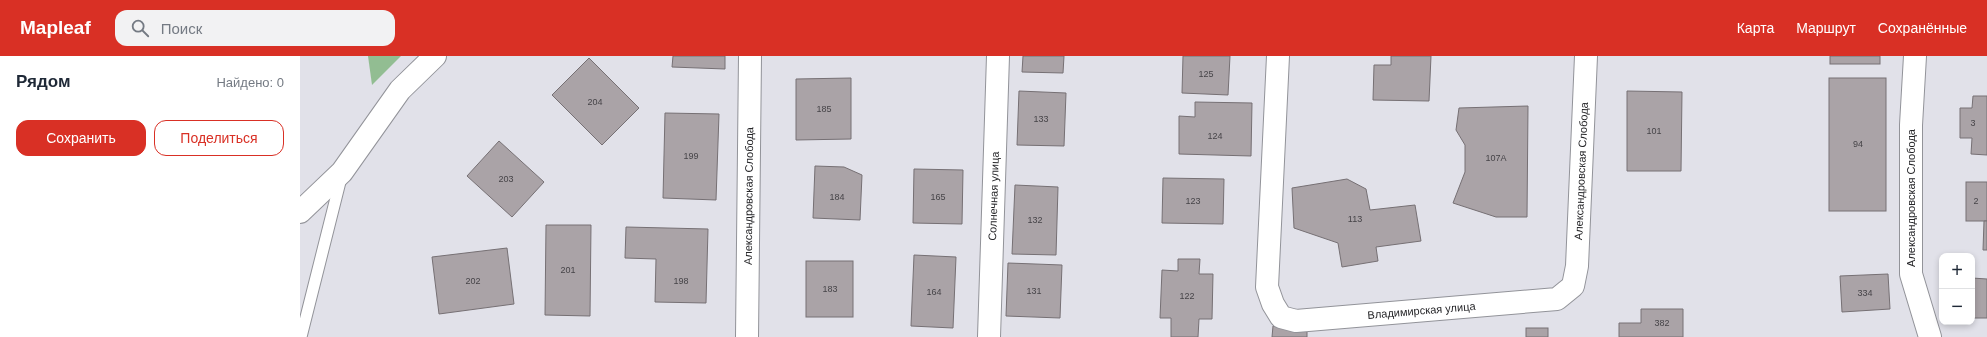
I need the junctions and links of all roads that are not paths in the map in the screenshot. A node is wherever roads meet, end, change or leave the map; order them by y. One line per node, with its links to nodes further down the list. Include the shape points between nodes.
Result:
1 (435, 56): 7 (street, via 400,90)
2 (750, 56): 11 (street, Александровская Слобода)
3 (998, 56): 12 (street, Солнечная улица)
4 (1278, 56): 9 (street, Владимирская улица, via 1267,287 1272,304 1281,317 1296,320 1557,299)
5 (1586, 56): 9 (street, Александровская Слобода, via 1577,266)
6 (1915, 56): 13 (street, Александровская Слобода, via 1911,124 1911,274)
7 (342, 172): 8 (street); 10 (lane)
8 (300, 212)
9 (1573, 286)
10 (301, 337)
11 (747, 337)
12 (989, 337)
13 (1930, 337)

